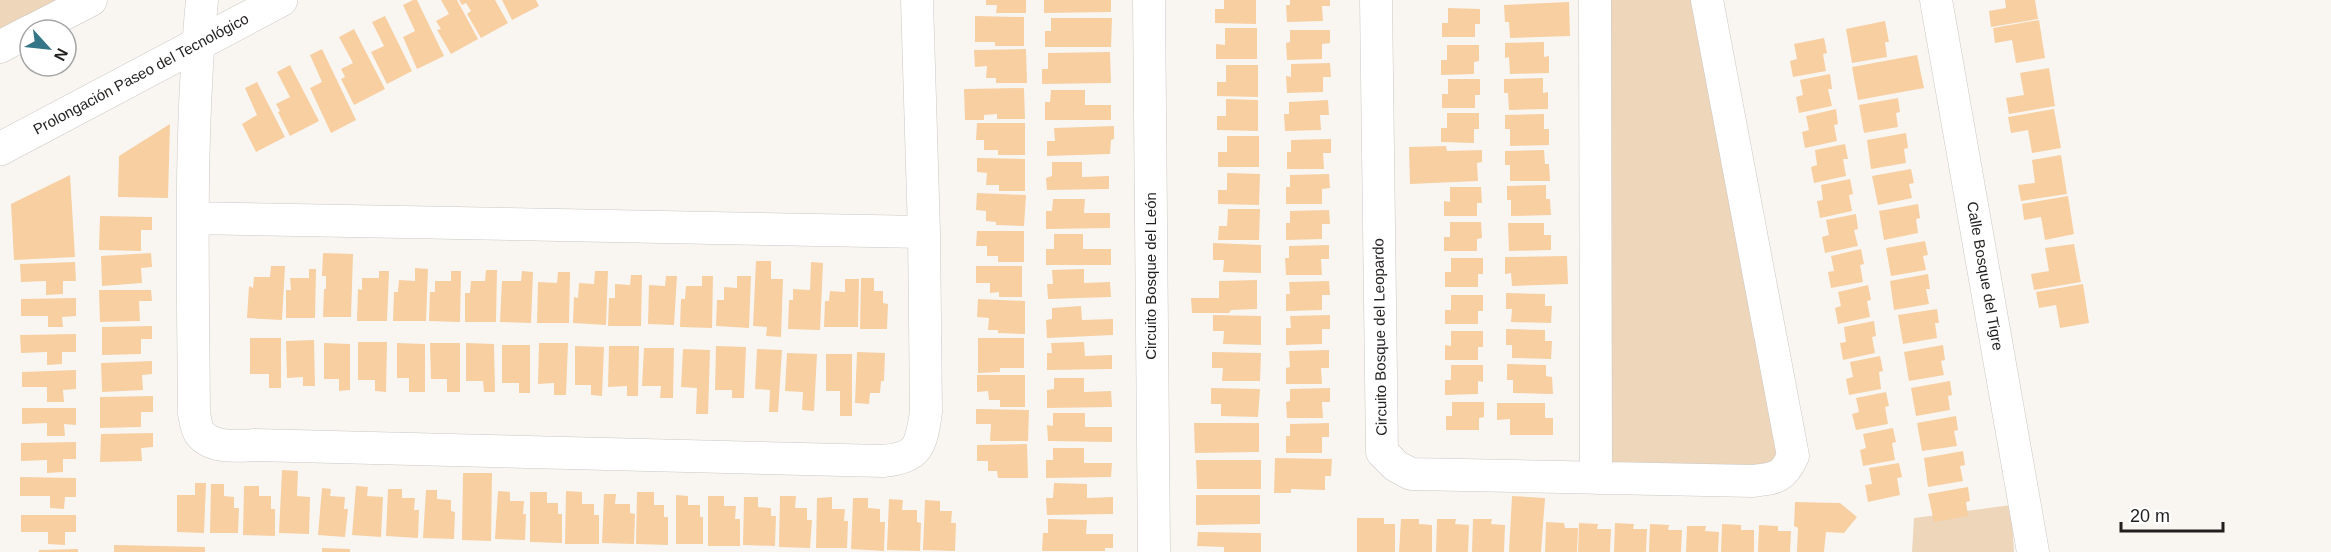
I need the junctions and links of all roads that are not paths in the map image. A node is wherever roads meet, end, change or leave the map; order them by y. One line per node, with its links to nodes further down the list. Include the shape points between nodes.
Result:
1 (91, 0): 10 (street)
2 (202, 0): 12 (street)
3 (281, 0): 12 (street, Prolongación Paseo del Tecnológico)
4 (917, 0): 16 (street)
5 (1149, 0): 18 (street, Circuito Bosque del León)
6 (1376, 0): 17 (street, Circuito Bosque del Leopardo, via 1382,452 1411,474)
7 (1594, 0): 17 (street)
8 (1708, 0): 17 (street, Circuito Bosque del Leopardo, via 1794,456 1777,478 1753,481)
9 (1936, 0): 19 (street, Calle Bosque del Tigre)
10 (56, 18)
11 (18, 38): 13 (street)
12 (198, 44): 14 (street, Prolongación Paseo del Tecnológico); 15 (street)
13 (0, 47)
14 (0, 149)
15 (193, 219): 16 (street); 16 (street, via 194,413 199,432 211,442 233,446 884,461 902,459 914,452 922,438 926,412)
16 (924, 232)
17 (1596, 478)
18 (1154, 552)
19 (2033, 552)

